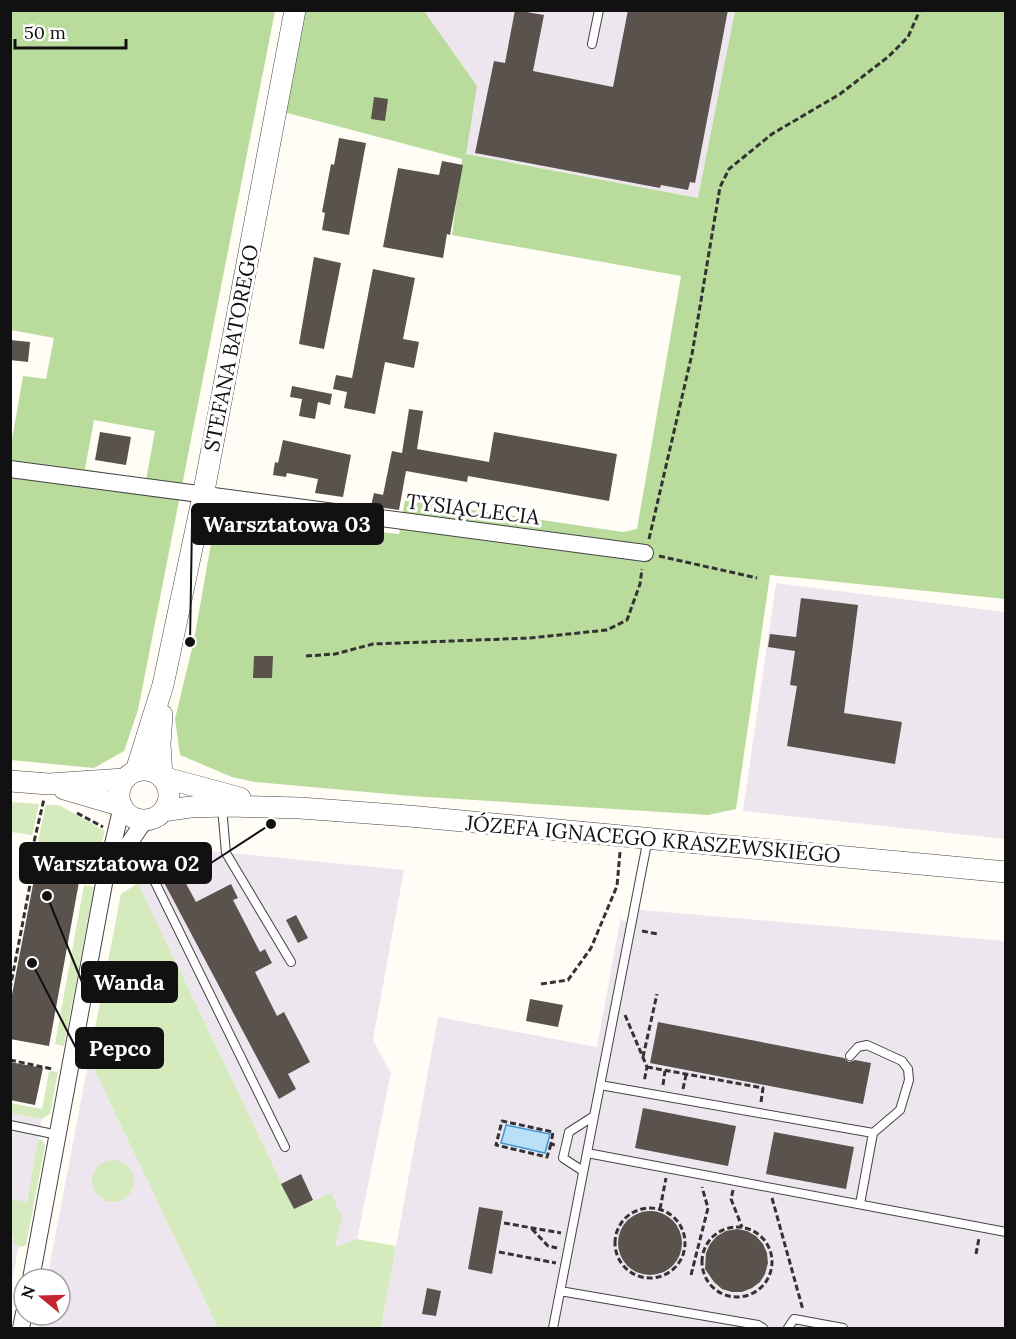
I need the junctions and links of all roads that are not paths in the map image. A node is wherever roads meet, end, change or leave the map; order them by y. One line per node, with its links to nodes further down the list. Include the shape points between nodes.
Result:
1 (295, 10): 5 (street, STEFANA BATOREGO)
2 (598, 10): 3 (lane)
3 (592, 44)
4 (10, 470): 5 (street, TYSIĄCLECIA)
5 (203, 496): 6 (street, TYSIĄCLECIA); 7 (street, STEFANA BATOREGO)
6 (645, 554)
7 (163, 685): 8 (street, STEFANA BATOREGO); 9 (street, STEFANA BATOREGO)
8 (130, 775): 9 (street, via 150,770); 11 (street); 12 (street, via 119,792)
9 (162, 777): 14 (street, JÓZEFA IGNACEGO KRASZEWSKIEGO, via 232,797); 15 (street, via 169,797)
10 (10, 781): 11 (street)
11 (51, 792): 12 (street)
12 (122, 806): 15 (street, via 132,816); 18 (street)
13 (222, 806): 14 (street, JÓZEFA IGNACEGO KRASZEWSKIEGO); 15 (street, JÓZEFA IGNACEGO KRASZEWSKIEGO, via 190,807); 19 (lane, via 226,853)
14 (300, 808): 16 (street, JÓZEFA IGNACEGO KRASZEWSKIEGO)
15 (154, 815): 18 (street)
16 (648, 838): 17 (street, JÓZEFA IGNACEGO KRASZEWSKIEGO); 21 (lane)
17 (1005, 872)
18 (100, 880): 25 (street); 26 (lane, via 136,870 151,874)
19 (291, 962)
20 (850, 1056): 24 (lane, via 858,1047 867,1045 902,1061 908,1069 909,1080 900,1110)
21 (600, 1085): 22 (lane); 24 (lane)
22 (594, 1116): 27 (lane); 28 (lane, via 569,1132 565,1148 563,1158)
23 (10, 1125): 25 (lane)
24 (873, 1133): 29 (lane)
25 (58, 1135): 31 (street)
26 (285, 1147)
27 (587, 1153): 28 (lane); 29 (lane)
28 (583, 1171): 32 (lane)
29 (860, 1204): 30 (lane)
30 (1005, 1232)
31 (33, 1267)
32 (560, 1292): 33 (lane); 34 (lane, via 758,1325)
33 (553, 1329)
34 (763, 1329)
35 (788, 1329): 36 (lane, via 794,1319)
36 (843, 1329)

